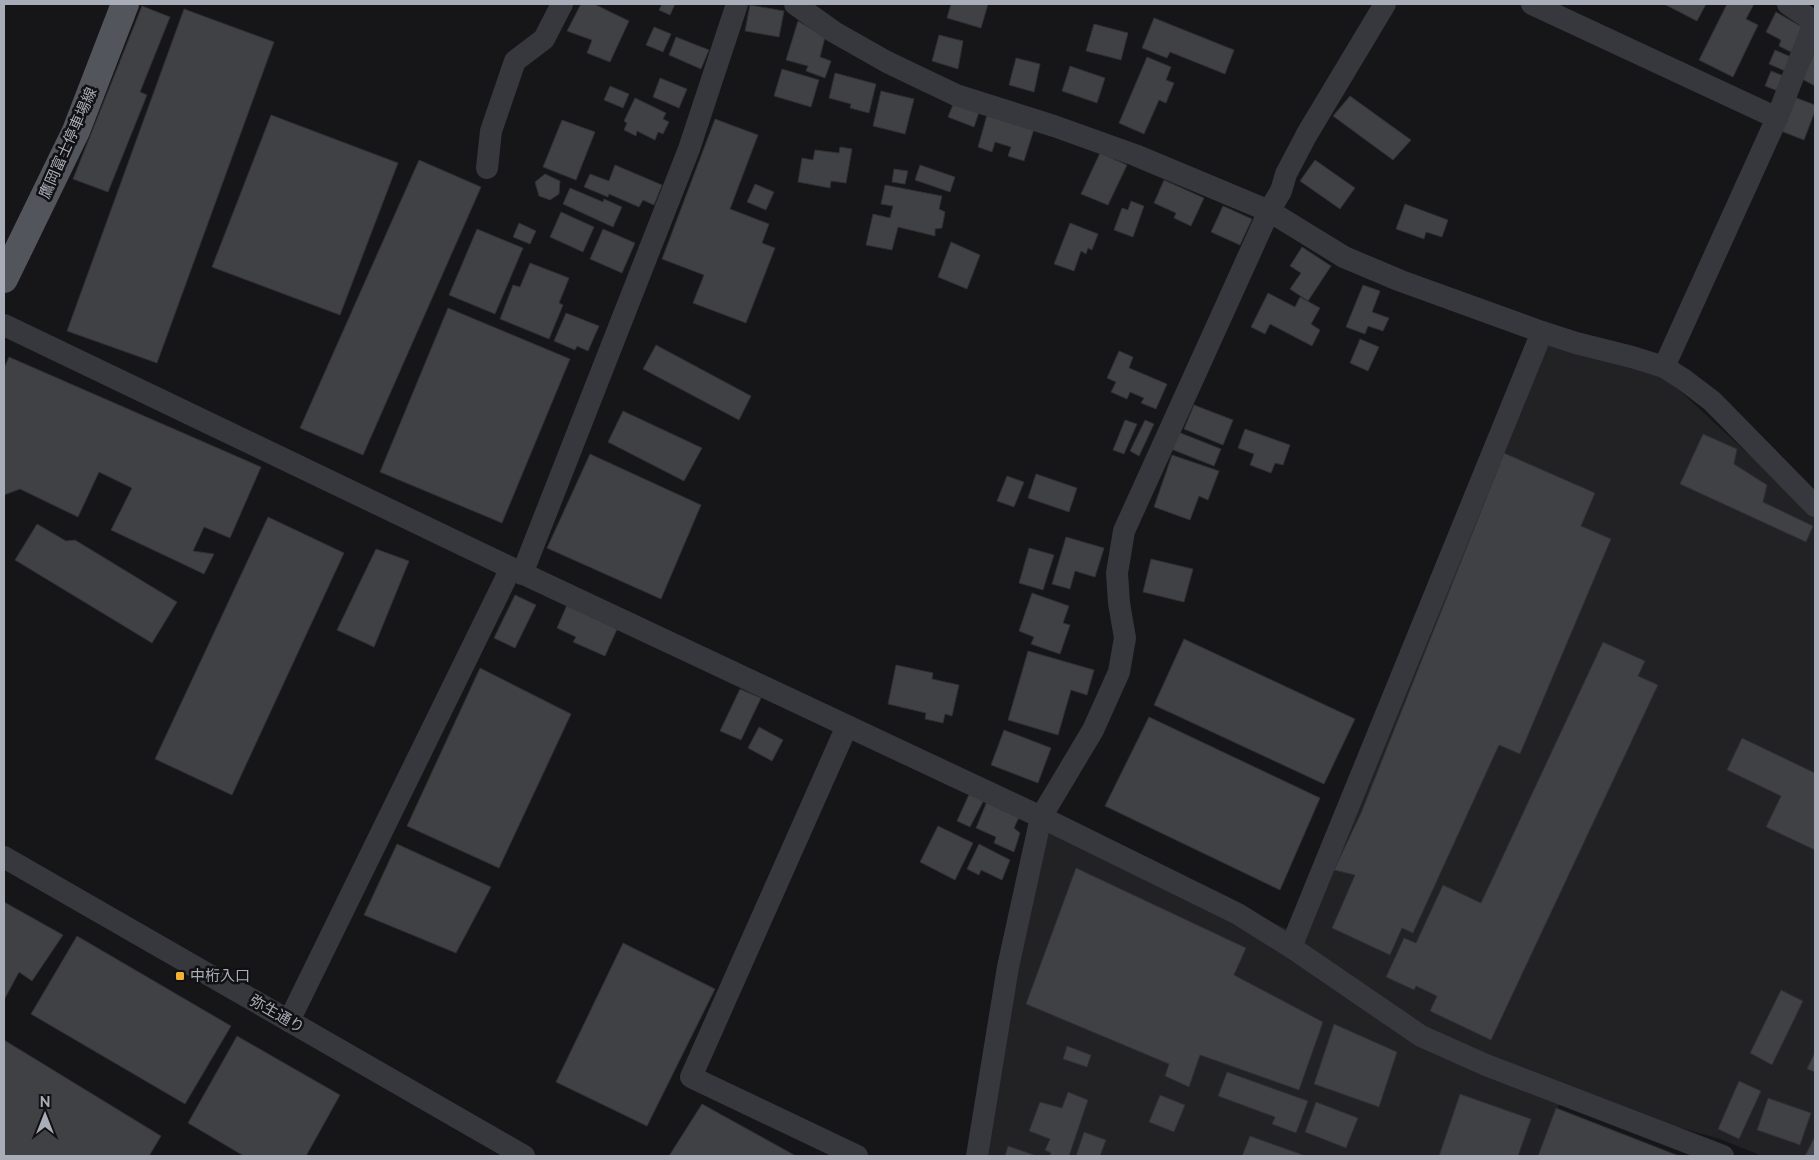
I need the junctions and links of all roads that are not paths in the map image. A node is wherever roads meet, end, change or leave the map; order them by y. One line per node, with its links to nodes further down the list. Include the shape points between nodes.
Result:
1 (123, 4): 12 (main road, 鷹岡富士停車場線, via 76,131)
2 (562, 4): 10 (street, via 544,39 515,62 491,131)
3 (736, 4): 17 (street, via 689,149)
4 (795, 4): 11 (street, via 834,32 887,62 956,95 1135,155)
5 (1385, 4): 11 (street, via 1306,134)
6 (1532, 4): 9 (street)
7 (1788, 4): 8 (street)
8 (1815, 21): 9 (street)
9 (1777, 118): 15 (street)
10 (486, 168)
11 (1269, 211): 14 (street, via 1344,257); 19 (street, via 1124,532 1117,573 1125,638 1119,672 1093,730)
12 (4, 279)
13 (4, 325): 17 (street)
14 (1542, 332): 15 (street); 21 (street)
15 (1664, 367): 16 (street, via 1712,401)
16 (1813, 498)
17 (516, 571): 18 (street); 22 (street)
18 (847, 726): 19 (street); 24 (street, via 691,1078)
19 (1040, 817): 21 (street, via 1238,914); 25 (street, via 1008,967)
20 (4, 857): 22 (street, 弥生通り)
21 (1291, 947): 26 (street, via 1421,1036 1486,1065)
22 (289, 1021): 23 (street, 弥生通り)
23 (524, 1156)
24 (857, 1156)
25 (977, 1156)
26 (1723, 1156)

